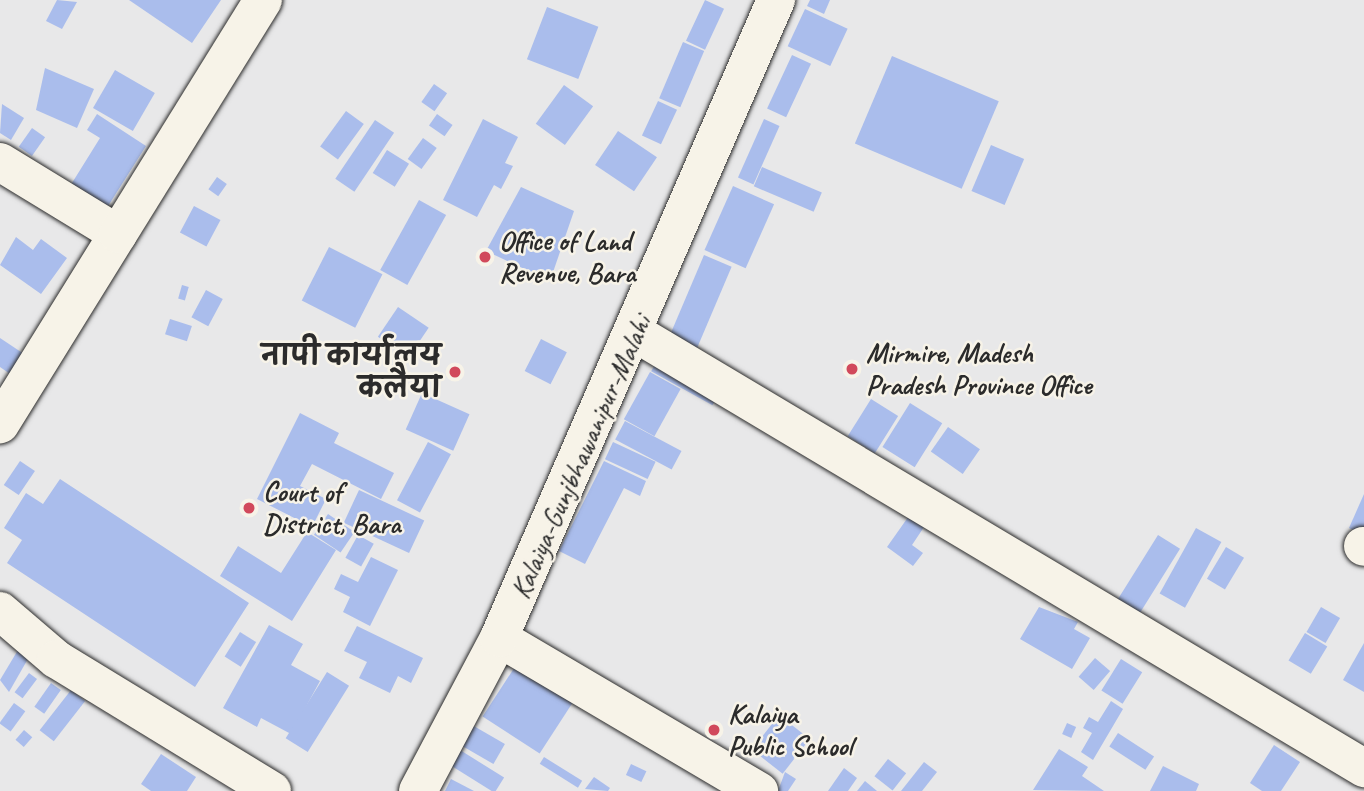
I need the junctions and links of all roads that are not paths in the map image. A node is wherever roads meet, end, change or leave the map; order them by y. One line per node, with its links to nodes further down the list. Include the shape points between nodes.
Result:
1 (263, 0): 4 (street)
2 (776, 0): 5 (street, Kalaiya-Gunjbhawanipur-Malahi)
3 (0, 162): 4 (street)
4 (118, 234): 6 (street)
5 (637, 334): 8 (street, Kalaiya-Gunjbhawanipur-Malahi); 9 (street)
6 (0, 424)
7 (0, 611): 10 (street, via 57,659)
8 (499, 638): 11 (street, Kalaiya-Gunjbhawanipur-Malahi); 12 (street)
9 (1363, 764)
10 (272, 791)
11 (418, 791)
12 (759, 791)

